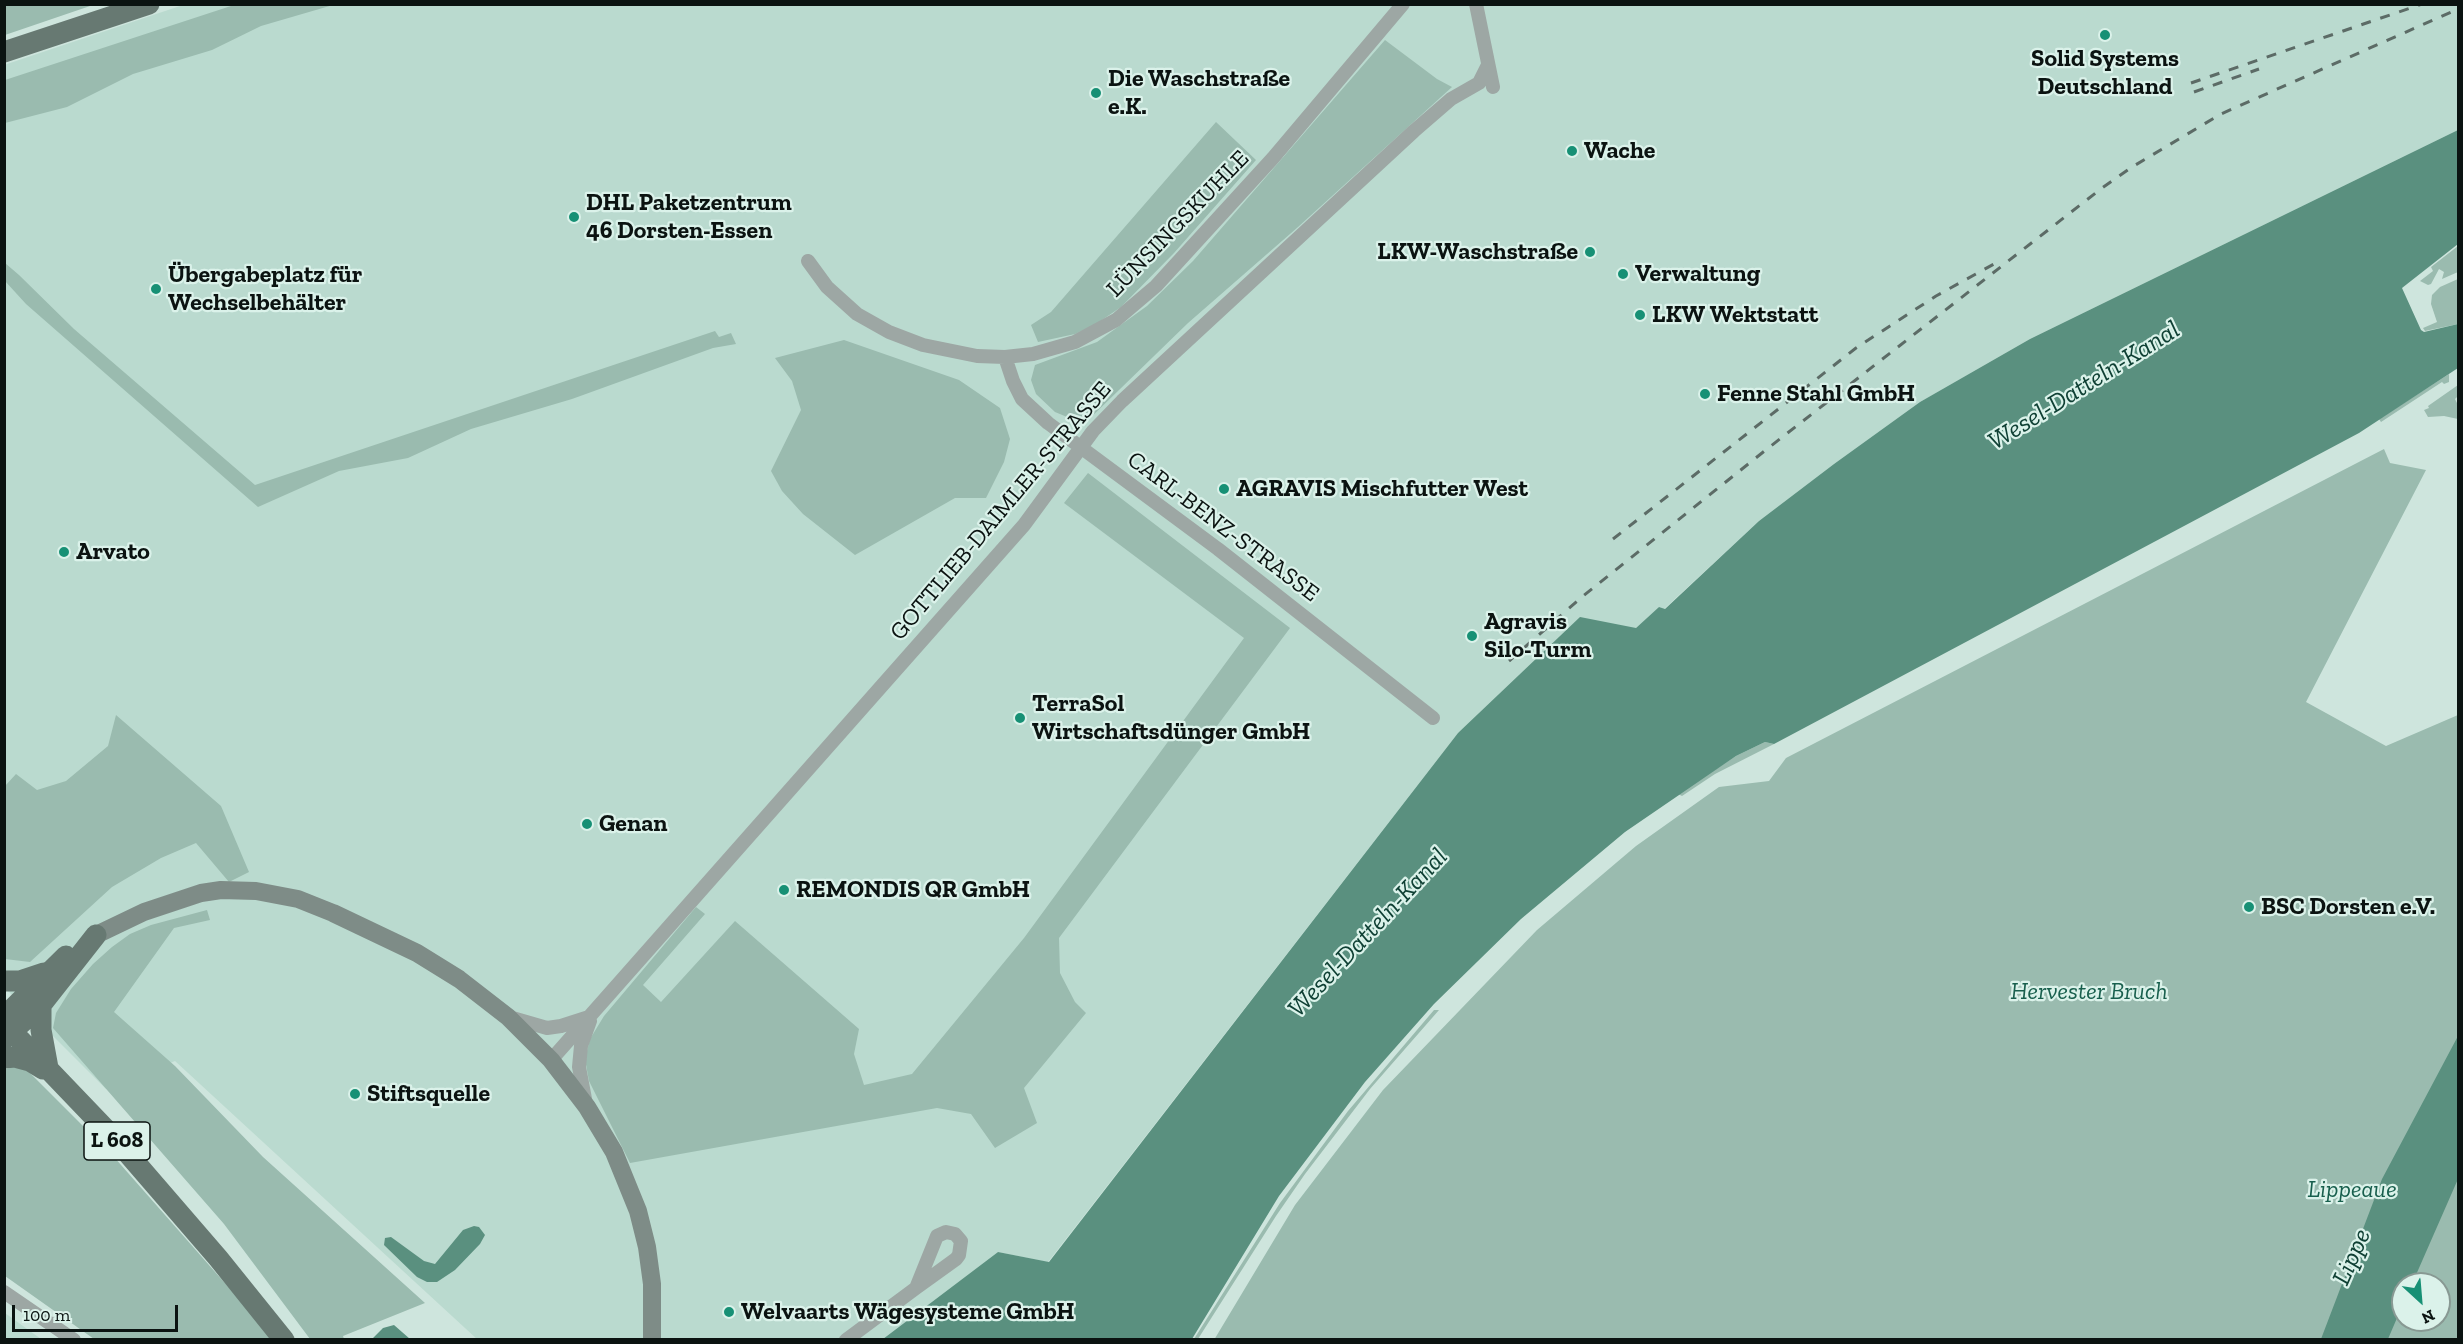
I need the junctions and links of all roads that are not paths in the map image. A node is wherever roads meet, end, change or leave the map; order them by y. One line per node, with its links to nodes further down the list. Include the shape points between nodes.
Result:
1 (148, 4): 4 (main road)
2 (1403, 4): 8 (street, LÜNSINGSKUHLE, via 1273,158 1137,304 1075,342)
3 (1476, 4): 5 (street)
4 (4, 52)
5 (1488, 65): 6 (street); 9 (street, GOTTLIEB-DAIMLER-STRASSE, via 1479,83 1452,99 1414,131 1122,400)
6 (1493, 87)
7 (808, 261): 8 (street, LÜNSINGSKUHLE, via 841,301 889,332 949,352)
8 (1005, 357): 9 (street, CARL-BENZ-STRASSE, via 1022,399)
9 (1080, 448): 10 (street, CARL-BENZ-STRASSE, via 1218,549); 16 (street, GOTTLIEB-DAIMLER-STRASSE, via 1024,525)
10 (1433, 718)
11 (96, 935): 12 (main road); 14 (main road); 15 (street, via 144,912 201,893 238,889 285,896 333,913 417,953)
12 (50, 970): 13 (main road, via 30,979); 17 (main road)
13 (4, 981)
14 (41, 1005): 17 (main road); 20 (main road, via 41,1030)
15 (508, 1017): 16 (street, via 547,1028); 19 (street)
16 (591, 1017): 19 (street, GOTTLIEB-DAIMLER-STRASSE); 21 (street, GOTTLIEB-DAIMLER-STRASSE, via 579,1067)
17 (7, 1028): 20 (main road, L 608)
18 (4, 1058): 20 (main road, via 30,1061)
19 (551, 1060): 21 (street)
20 (55, 1075): 25 (main road, L 608, via 171,1202)
21 (587, 1107): 26 (street, via 623,1170 638,1210 652,1284)
22 (916, 1288): 27 (street)
23 (4, 1292): 24 (street)
24 (74, 1340)
25 (284, 1340)
26 (652, 1340)
27 (846, 1340)

